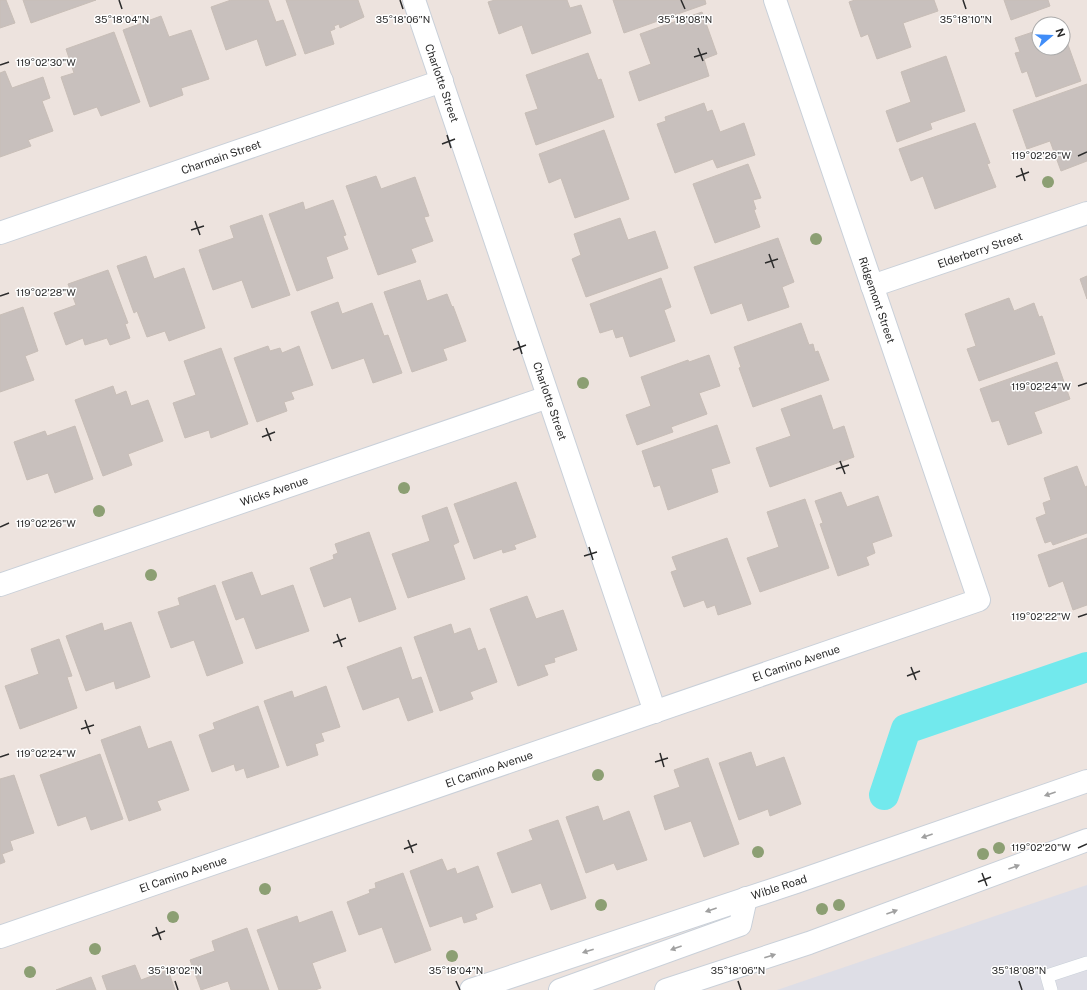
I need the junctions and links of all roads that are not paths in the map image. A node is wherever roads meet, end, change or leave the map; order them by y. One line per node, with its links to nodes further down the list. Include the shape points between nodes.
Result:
1 (414, 0): 3 (street, Charlotte Street)
2 (775, 0): 6 (street, Ridgemont Street)
3 (442, 81): 5 (street, Charmain Street); 7 (street, Charlotte Street)
4 (1087, 213): 6 (street, Elderberry Street)
5 (0, 233)
6 (872, 286): 9 (street, Ridgemont Street)
7 (548, 396): 8 (street, Wicks Avenue); 10 (street, Charlotte Street)
8 (0, 585)
9 (979, 600): 10 (street, El Camino Avenue)
10 (655, 712): 14 (street, El Camino Avenue)
11 (1087, 781): 13 (street, Wible Road, one-way to 13)
12 (1087, 840): 18 (street, one-way to 12, via 809,942)
13 (746, 898): 16 (street, Wible Road, one-way to 16); 17 (street, one-way to 17, via 740,925)
14 (0, 937)
15 (1087, 963): 19 (lane, via 1047,976)
16 (471, 990)
17 (560, 990)
18 (666, 990)
19 (1051, 990)

